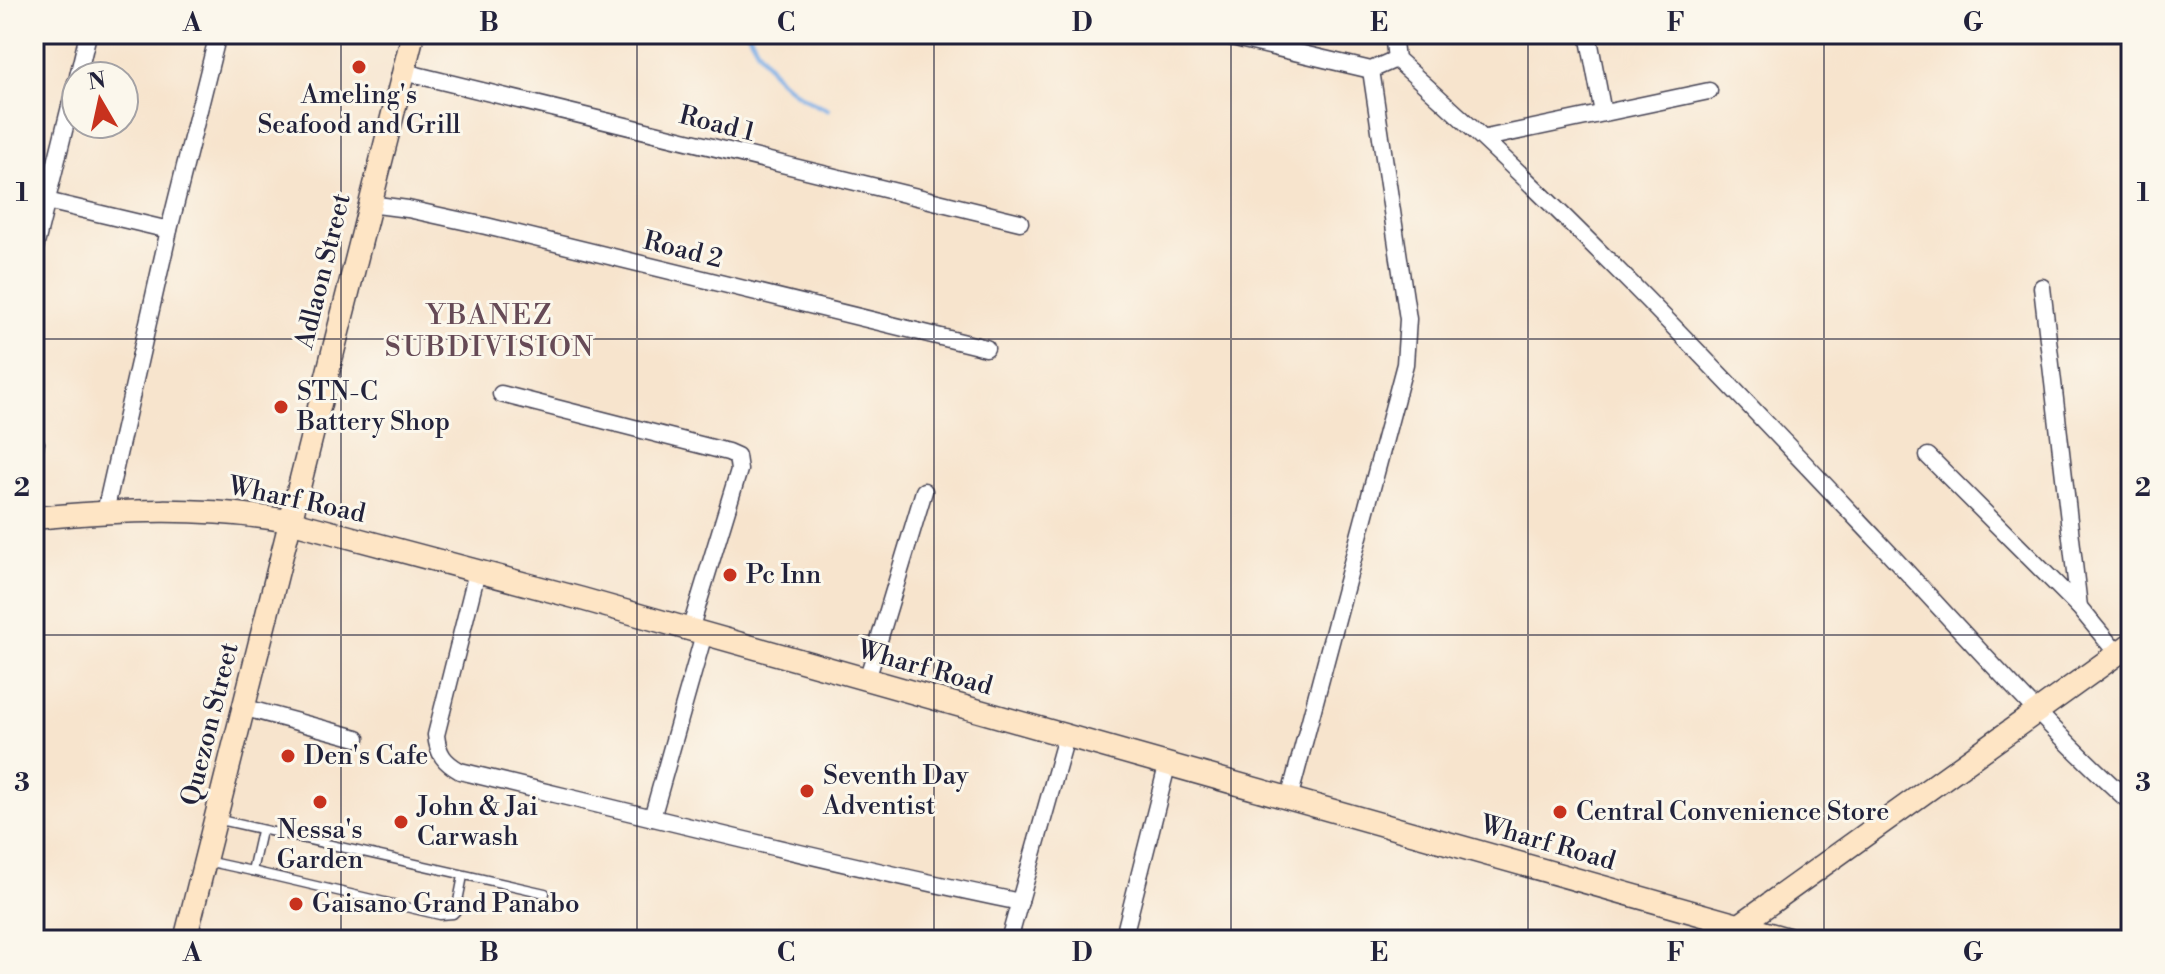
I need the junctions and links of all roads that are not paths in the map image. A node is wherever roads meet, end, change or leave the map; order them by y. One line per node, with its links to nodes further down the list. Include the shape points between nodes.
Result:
1 (88, 34): 8 (street)
2 (218, 34): 18 (street)
3 (413, 34): 10 (main road, Adlaon Street)
4 (1218, 34): 9 (street)
5 (1393, 34): 7 (street)
6 (1588, 34): 12 (street)
7 (1396, 59): 9 (street); 14 (street)
8 (82, 60)
9 (1371, 70): 40 (street, via 1408,319 1407,354)
10 (404, 72): 16 (main road, Adlaon Street); 17 (street, Road 1)
11 (1709, 91): 12 (street)
12 (1603, 113): 14 (street)
13 (60, 134): 15 (street)
14 (1486, 138): 36 (street, via 1761,417)
15 (40, 200): 18 (street); 19 (street)
16 (369, 204): 21 (street, Road 2, via 486,226); 29 (main road, Adlaon Street)
17 (1020, 222)
18 (169, 230): 27 (street)
19 (34, 252)
20 (2042, 287): 31 (street)
21 (986, 348)
22 (501, 394): 32 (street, via 737,456 739,470)
23 (34, 431): 25 (lane, via 40,443)
24 (1928, 456): 31 (street)
25 (34, 468)
26 (924, 491): 34 (street)
27 (105, 512): 28 (main road, Wharf Road); 29 (main road, Wharf Road, via 189,509)
28 (34, 518)
29 (289, 521): 30 (main road, Wharf Road); 35 (main road, Quezon Street)
30 (477, 572): 32 (main road, Wharf Road); 42 (street, via 436,735 437,750 446,763 460,771)
31 (2079, 607): 33 (street)
32 (697, 632): 34 (main road, Wharf Road); 42 (street)
33 (2124, 648): 36 (main road)
34 (867, 680): 37 (main road, Wharf Road)
35 (242, 707): 38 (street); 43 (main road, Quezon Street)
36 (2038, 711): 41 (street); 50 (main road)
37 (1066, 737): 39 (main road, Wharf Road); 49 (street)
38 (357, 738)
39 (1167, 766): 40 (main road, Wharf Road); 53 (street)
40 (1289, 799): 50 (main road, Wharf Road)
41 (2131, 803)
42 (652, 818): 49 (street)
43 (215, 819): 44 (lane); 45 (main road, Quezon Street)
44 (261, 831): 46 (lane); 47 (lane)
45 (204, 861): 46 (lane); 51 (main road, Quezon Street)
46 (252, 871): 47 (lane, via 447,915 456,911)
47 (463, 876): 48 (lane)
48 (545, 893)
49 (1020, 902): 52 (street)
50 (1745, 932): 54 (main road); 55 (main road, Wharf Road)
51 (185, 940)
52 (1009, 940)
53 (1123, 940)
54 (1719, 940)
55 (1791, 940)

